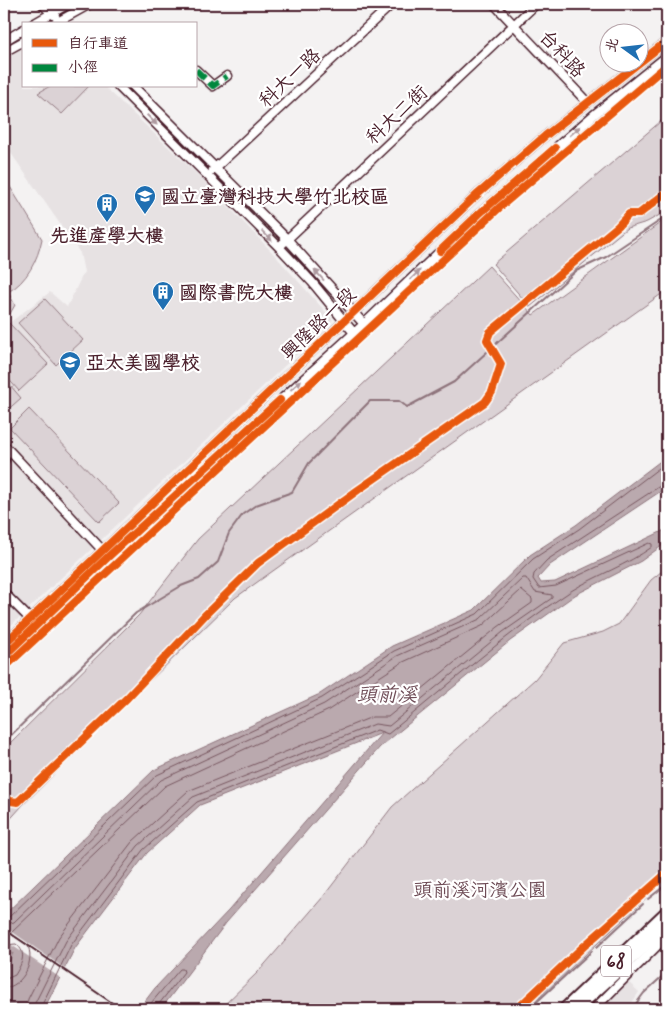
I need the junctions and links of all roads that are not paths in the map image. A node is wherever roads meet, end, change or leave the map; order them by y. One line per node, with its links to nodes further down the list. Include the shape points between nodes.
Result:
1 (42, 4): 7 (street)
2 (68, 4): 7 (street)
3 (90, 4): 10 (street)
4 (392, 4): 23 (street, 科大一路)
5 (494, 4): 11 (street, 台科路)
6 (536, 4): 11 (street, 科大二街)
7 (52, 12): 8 (street); 9 (street)
8 (36, 22)
9 (59, 22)
10 (62, 22)
11 (514, 25): 22 (street, 台科路); 25 (street, 科大二街)
12 (22, 30): 13 (street)
13 (4, 41)
14 (667, 41): 22 (street, 興隆路一段)
15 (22, 42): 16 (street)
16 (4, 52)
17 (667, 56): 29 (street, 興隆路一段, one-way to 17, via 479,214)
18 (198, 72): 19 (street, via 213,86)
19 (227, 76)
20 (120, 88): 24 (street, one-way to 24)
21 (135, 88): 23 (street)
22 (587, 102): 27 (street, 興隆路一段, via 478,194)
23 (215, 168): 24 (street, 科大一路); 25 (street)
24 (208, 175): 26 (street, one-way to 26)
25 (287, 239): 26 (street, 科大二街); 27 (street, one-way to 25)
26 (279, 247): 28 (street)
27 (353, 312): 28 (street, 興隆路一段); 29 (street)
28 (343, 320): 30 (street); 33 (street, 興隆路一段)
29 (364, 324): 30 (street, 興隆路一段)
30 (354, 333): 34 (street, 興隆路一段, one-way to 30)
31 (5, 448): 32 (street); 33 (street)
32 (4, 461)
33 (102, 550): 34 (street); 36 (street, 興隆路一段)
34 (108, 556): 38 (street, 興隆路一段)
35 (4, 593): 36 (street)
36 (30, 619): 37 (street, 興隆路一段)
37 (4, 644)
38 (4, 656)
39 (667, 912): 42 (highway, 68)
40 (667, 926): 43 (highway, 68)
41 (667, 936): 44 (street)
42 (565, 1009)
43 (577, 1009)
44 (594, 1009)

